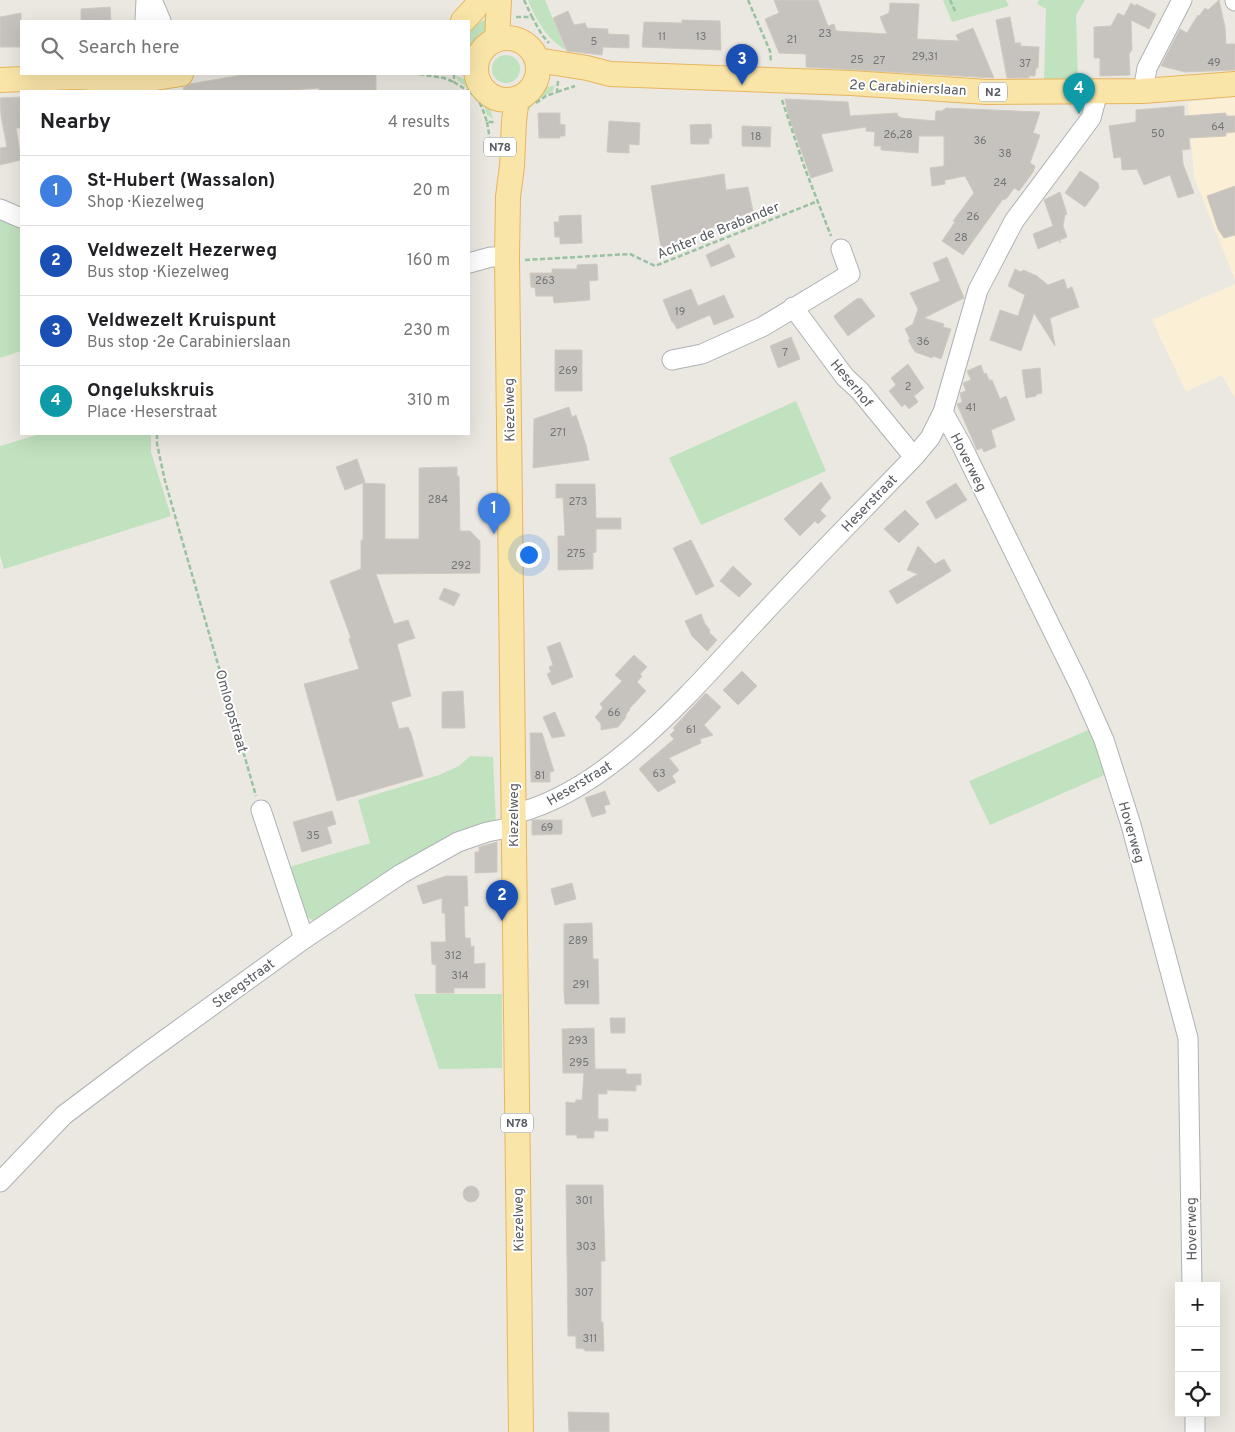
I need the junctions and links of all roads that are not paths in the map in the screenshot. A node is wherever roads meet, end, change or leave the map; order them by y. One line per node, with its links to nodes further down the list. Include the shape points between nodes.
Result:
1 (146, 0): 7 (street)
2 (152, 0): 8 (street)
3 (479, 0): 9 (main road)
4 (499, 0): 10 (main road)
5 (512, 0): 10 (main road)
6 (1182, 0): 19 (street, via 1147,68)
7 (145, 20)
8 (161, 20)
9 (464, 20)
10 (507, 39): 11 (main road, via 485,46); 12 (main road, via 530,48)
11 (470, 68)
12 (536, 71): 20 (main road, 2e Carabinierslaan / N2, via 587,68 610,74 988,92); 21 (main road, via 528,93)
13 (86, 75): 16 (main road, via 136,81); 17 (main road)
14 (162, 75): 16 (main road)
15 (470, 75): 21 (main road, Kiezelweg, via 484,91)
16 (148, 76)
17 (0, 80)
18 (1235, 84): 19 (main road, 2e Carabinierslaan / N2)
19 (1143, 90): 20 (main road, 2e Carabinierslaan / N2)
20 (1098, 92): 29 (street, Heserstraat, via 1091,118 1014,221 978,290)
21 (505, 98): 25 (main road, Kiezelweg / N78, via 497,106 500,163 508,197)
22 (0, 209): 23 (street)
23 (20, 218)
24 (841, 249): 27 (street, via 850,274)
25 (507, 257): 26 (street, via 482,258); 32 (main road, Kiezelweg / N78)
26 (470, 263)
27 (793, 307): 28 (street, via 762,327 702,354); 30 (street, Heserhof, via 845,376)
28 (672, 360)
29 (943, 412): 30 (street, Heserstraat, via 930,438); 35 (street, Hoverweg, via 1079,684 1104,740 1131,825 1188,1038)
30 (914, 457): 32 (street, Heserstraat, via 667,715 608,767)
31 (261, 810): 33 (street)
32 (513, 821): 33 (street, Steegstraat, via 458,842 401,874); 37 (main road, Kiezelweg / N78)
33 (304, 939): 34 (street, Steegstraat, via 64,1115)
34 (0, 1182)
35 (1192, 1282)
36 (1195, 1417): 38 (street)
37 (521, 1432)
38 (1195, 1432)

